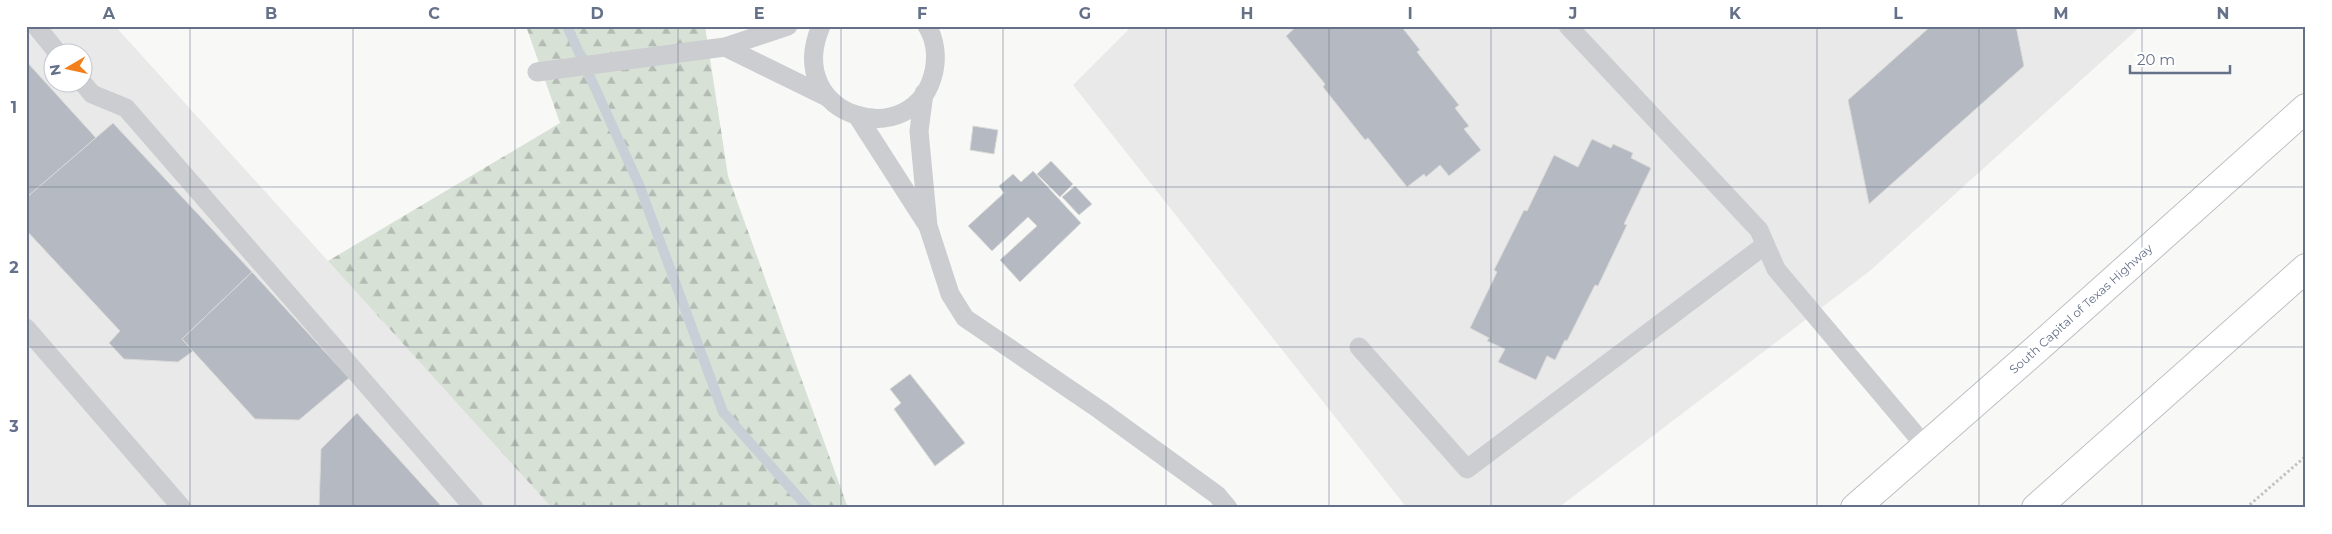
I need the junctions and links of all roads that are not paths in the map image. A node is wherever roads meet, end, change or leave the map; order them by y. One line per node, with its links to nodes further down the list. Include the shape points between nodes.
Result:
1 (36, 26): 6 (lane)
2 (788, 26): 7 (lane)
3 (821, 26): 11 (lane, via 814,44 813,63 817,81)
4 (927, 26): 10 (lane, via 936,61)
5 (1568, 26): 15 (lane, via 1759,230)
6 (50, 42)
7 (725, 47): 8 (lane); 11 (lane)
8 (537, 72)
9 (90, 92): 21 (lane, via 126,108)
10 (924, 93): 13 (lane, via 912,106 895,116); 14 (lane, via 919,131)
11 (827, 97): 13 (lane, via 841,110)
12 (2306, 108): 19 (highway, South Capital of Texas Highway)
13 (858, 117): 14 (lane)
14 (928, 226): 22 (lane, via 950,294 965,318 1100,410 1217,495)
15 (1765, 245): 18 (lane, via 1467,469); 19 (lane, via 1776,269)
16 (2306, 268): 24 (highway)
17 (27, 331): 20 (lane)
18 (1359, 347)
19 (1926, 447): 23 (highway, South Capital of Texas Highway)
20 (182, 508)
21 (474, 508)
22 (1228, 508)
23 (1855, 508)
24 (2036, 508)

